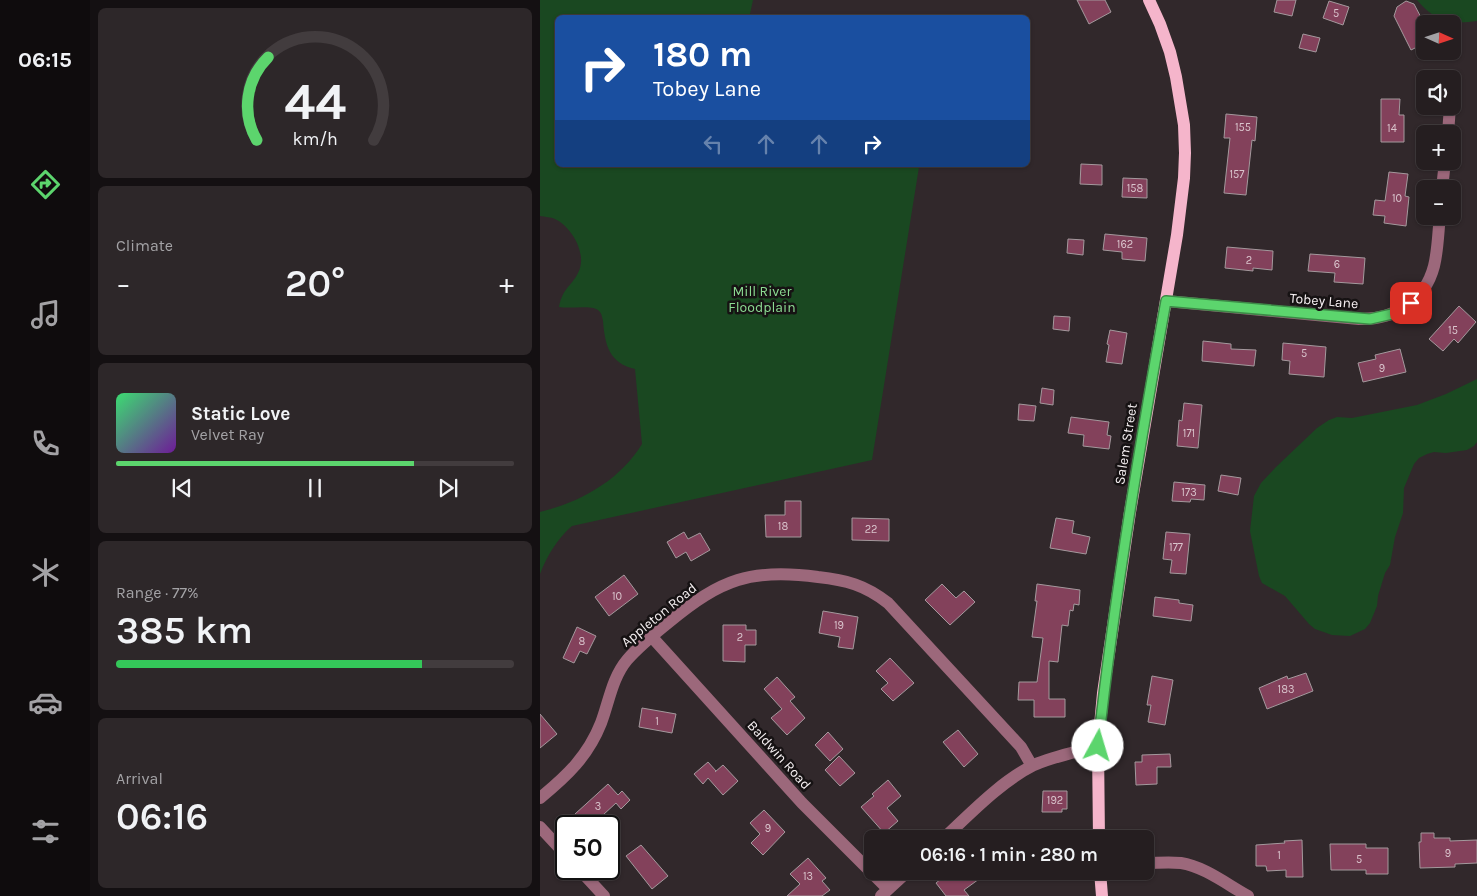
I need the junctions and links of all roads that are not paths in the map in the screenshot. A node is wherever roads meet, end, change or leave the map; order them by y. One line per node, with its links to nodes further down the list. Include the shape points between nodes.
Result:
1 (1149, 0): 3 (main road, Salem Street, via 1170,52 1182,105 1185,144 1184,178)
2 (1439, 225): 3 (street, Tobey Lane, via 1434,266 1425,287 1402,310 1381,318 1359,319)
3 (1166, 301): 5 (main road, Salem Street, via 1130,512)
4 (652, 636): 6 (street, Appleton Road, via 708,593 746,577 790,574 852,583 888,603 1023,749); 7 (street, Appleton Road, via 620,670 588,750 568,775); 16 (street, Baldwin Road)
5 (1098, 746): 6 (street); 10 (main road, Salem Street)
6 (1032, 766): 9 (street, via 988,797)
7 (540, 798)
8 (540, 827): 11 (street)
9 (953, 830)
10 (1099, 830)
11 (555, 843)
12 (1154, 863): 19 (street, via 1190,865)
13 (589, 880): 17 (street)
14 (898, 880): 16 (street)
15 (1101, 880): 18 (main road)
16 (884, 893)
17 (604, 896)
18 (1102, 896)
19 (1248, 896)

